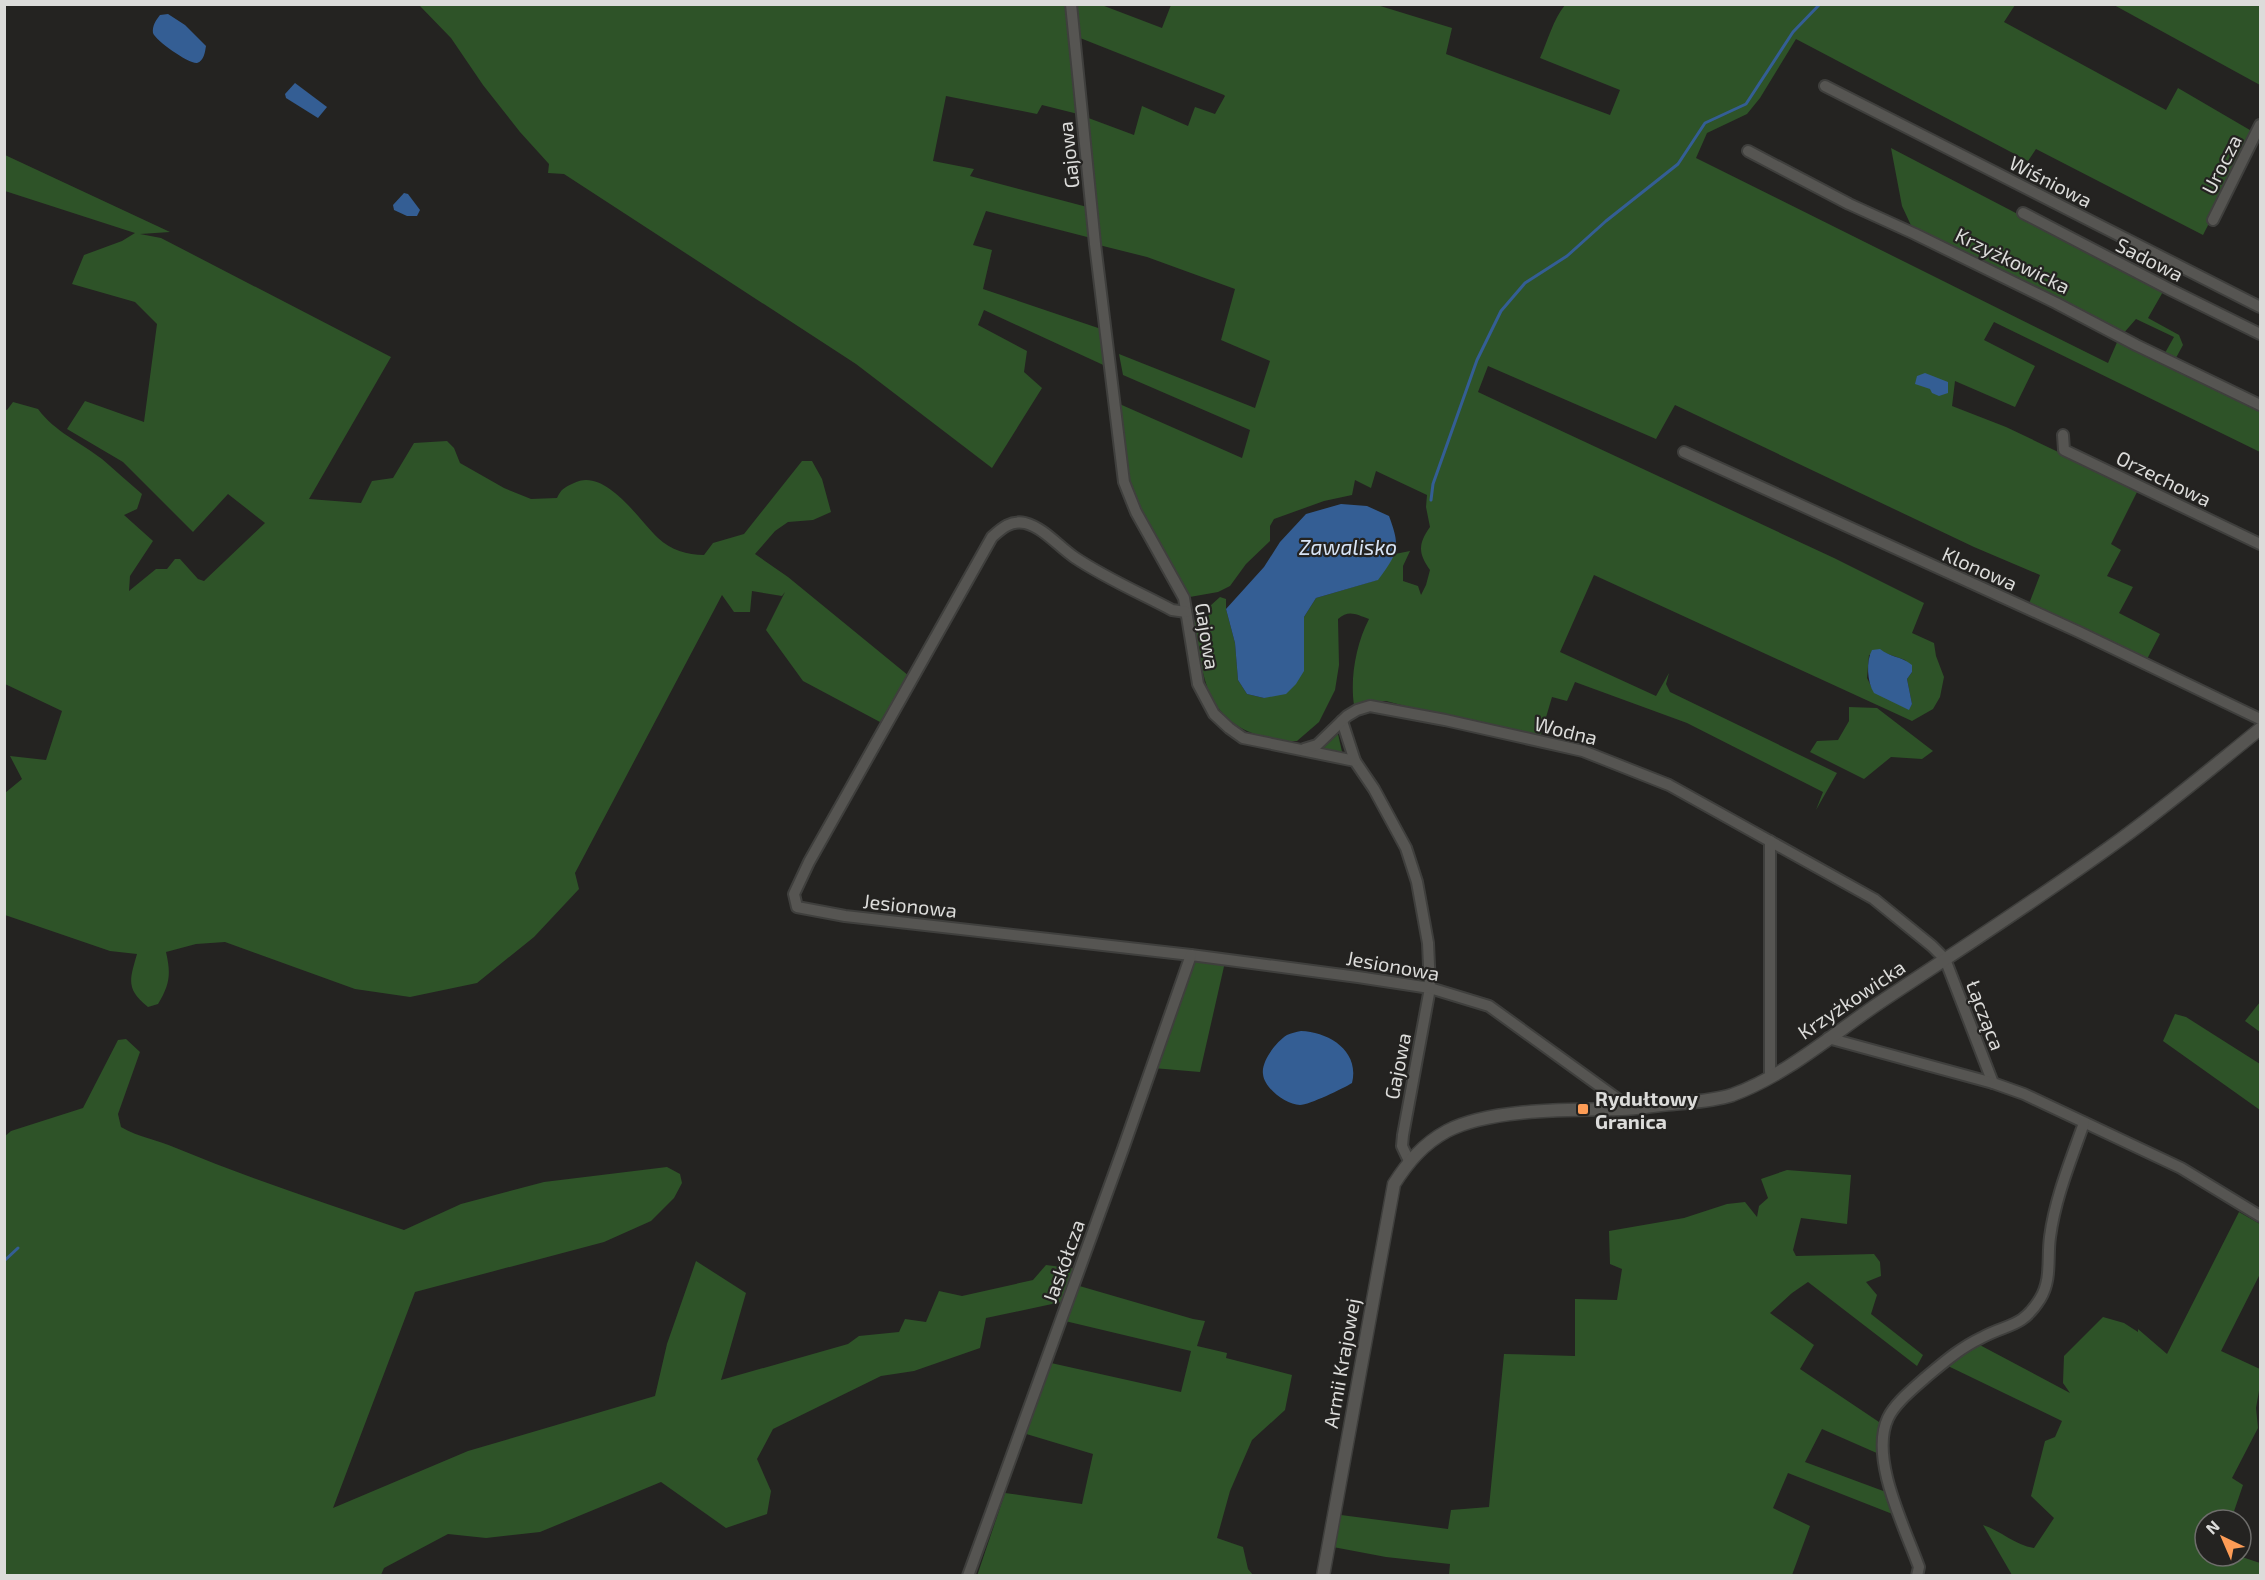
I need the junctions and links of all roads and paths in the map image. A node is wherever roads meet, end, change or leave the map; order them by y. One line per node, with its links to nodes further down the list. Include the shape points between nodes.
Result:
1 (1071, 4): 13 (street, Gajowa, via 1124,482 1136,512 1184,598)
2 (1825, 86): 7 (street, Wiśniowa)
3 (2260, 125): 6 (street, Urocza)
4 (1748, 151): 9 (street, Krzyżkowicka)
5 (2023, 213): 8 (street, Sadowa)
6 (2213, 220)
7 (2260, 307)
8 (2260, 334)
9 (2260, 405)
10 (2063, 435): 12 (street, Orzechowa, via 2064,450)
11 (1684, 452): 14 (street, Klonowa)
12 (2260, 544)
13 (1186, 612): 17 (street, Gajowa, via 1198,684 1214,714 1243,738); 20 (street, Jesionowa, via 1172,610 1075,558 1038,529 1017,522 999,530 809,862 794,898 797,907 812,912)
14 (2260, 718)
15 (1342, 721): 17 (street, Wodna, via 1317,745); 18 (street); 19 (street, Wodna, via 1370,706 1583,751 1669,785)
16 (2260, 729): 21 (street, Krzyżkowicka, via 2122,838)
17 (1303, 750): 18 (street, Gajowa)
18 (1355, 760): 22 (street, Gajowa, via 1406,848 1417,882 1428,943)
19 (1770, 840): 21 (street, Wodna, via 1874,899); 24 (street)
20 (1190, 957): 22 (street, Jesionowa); 30 (street, Jaskółcza)
21 (1945, 959): 23 (street, Krzyżkowicka); 25 (street, Łącząca)
22 (1430, 988): 26 (street, Jesionowa, via 1489,1006 1618,1100); 28 (street, Gajowa, via 1403,1135 1402,1146)
23 (1828, 1038): 24 (street, Krzyżkowicka); 25 (street)
24 (1770, 1076): 26 (street, Krzyżkowicka, via 1732,1095)
25 (1993, 1083): 27 (street)
26 (1623, 1109): 28 (street, Krzyżkowicka, via 1552,1111 1478,1120 1447,1131)
27 (2084, 1123): 29 (street, via 2181,1168); 32 (street, via 2049,1237 2048,1284 2041,1298 2028,1317 1956,1352 1911,1391 1887,1421 1883,1435 1887,1475 1919,1567)
28 (1409, 1161): 31 (street, Armii Krajowej, via 1394,1184 1389,1207)
29 (2260, 1216)
30 (968, 1575)
31 (1323, 1575)
32 (1917, 1575)

